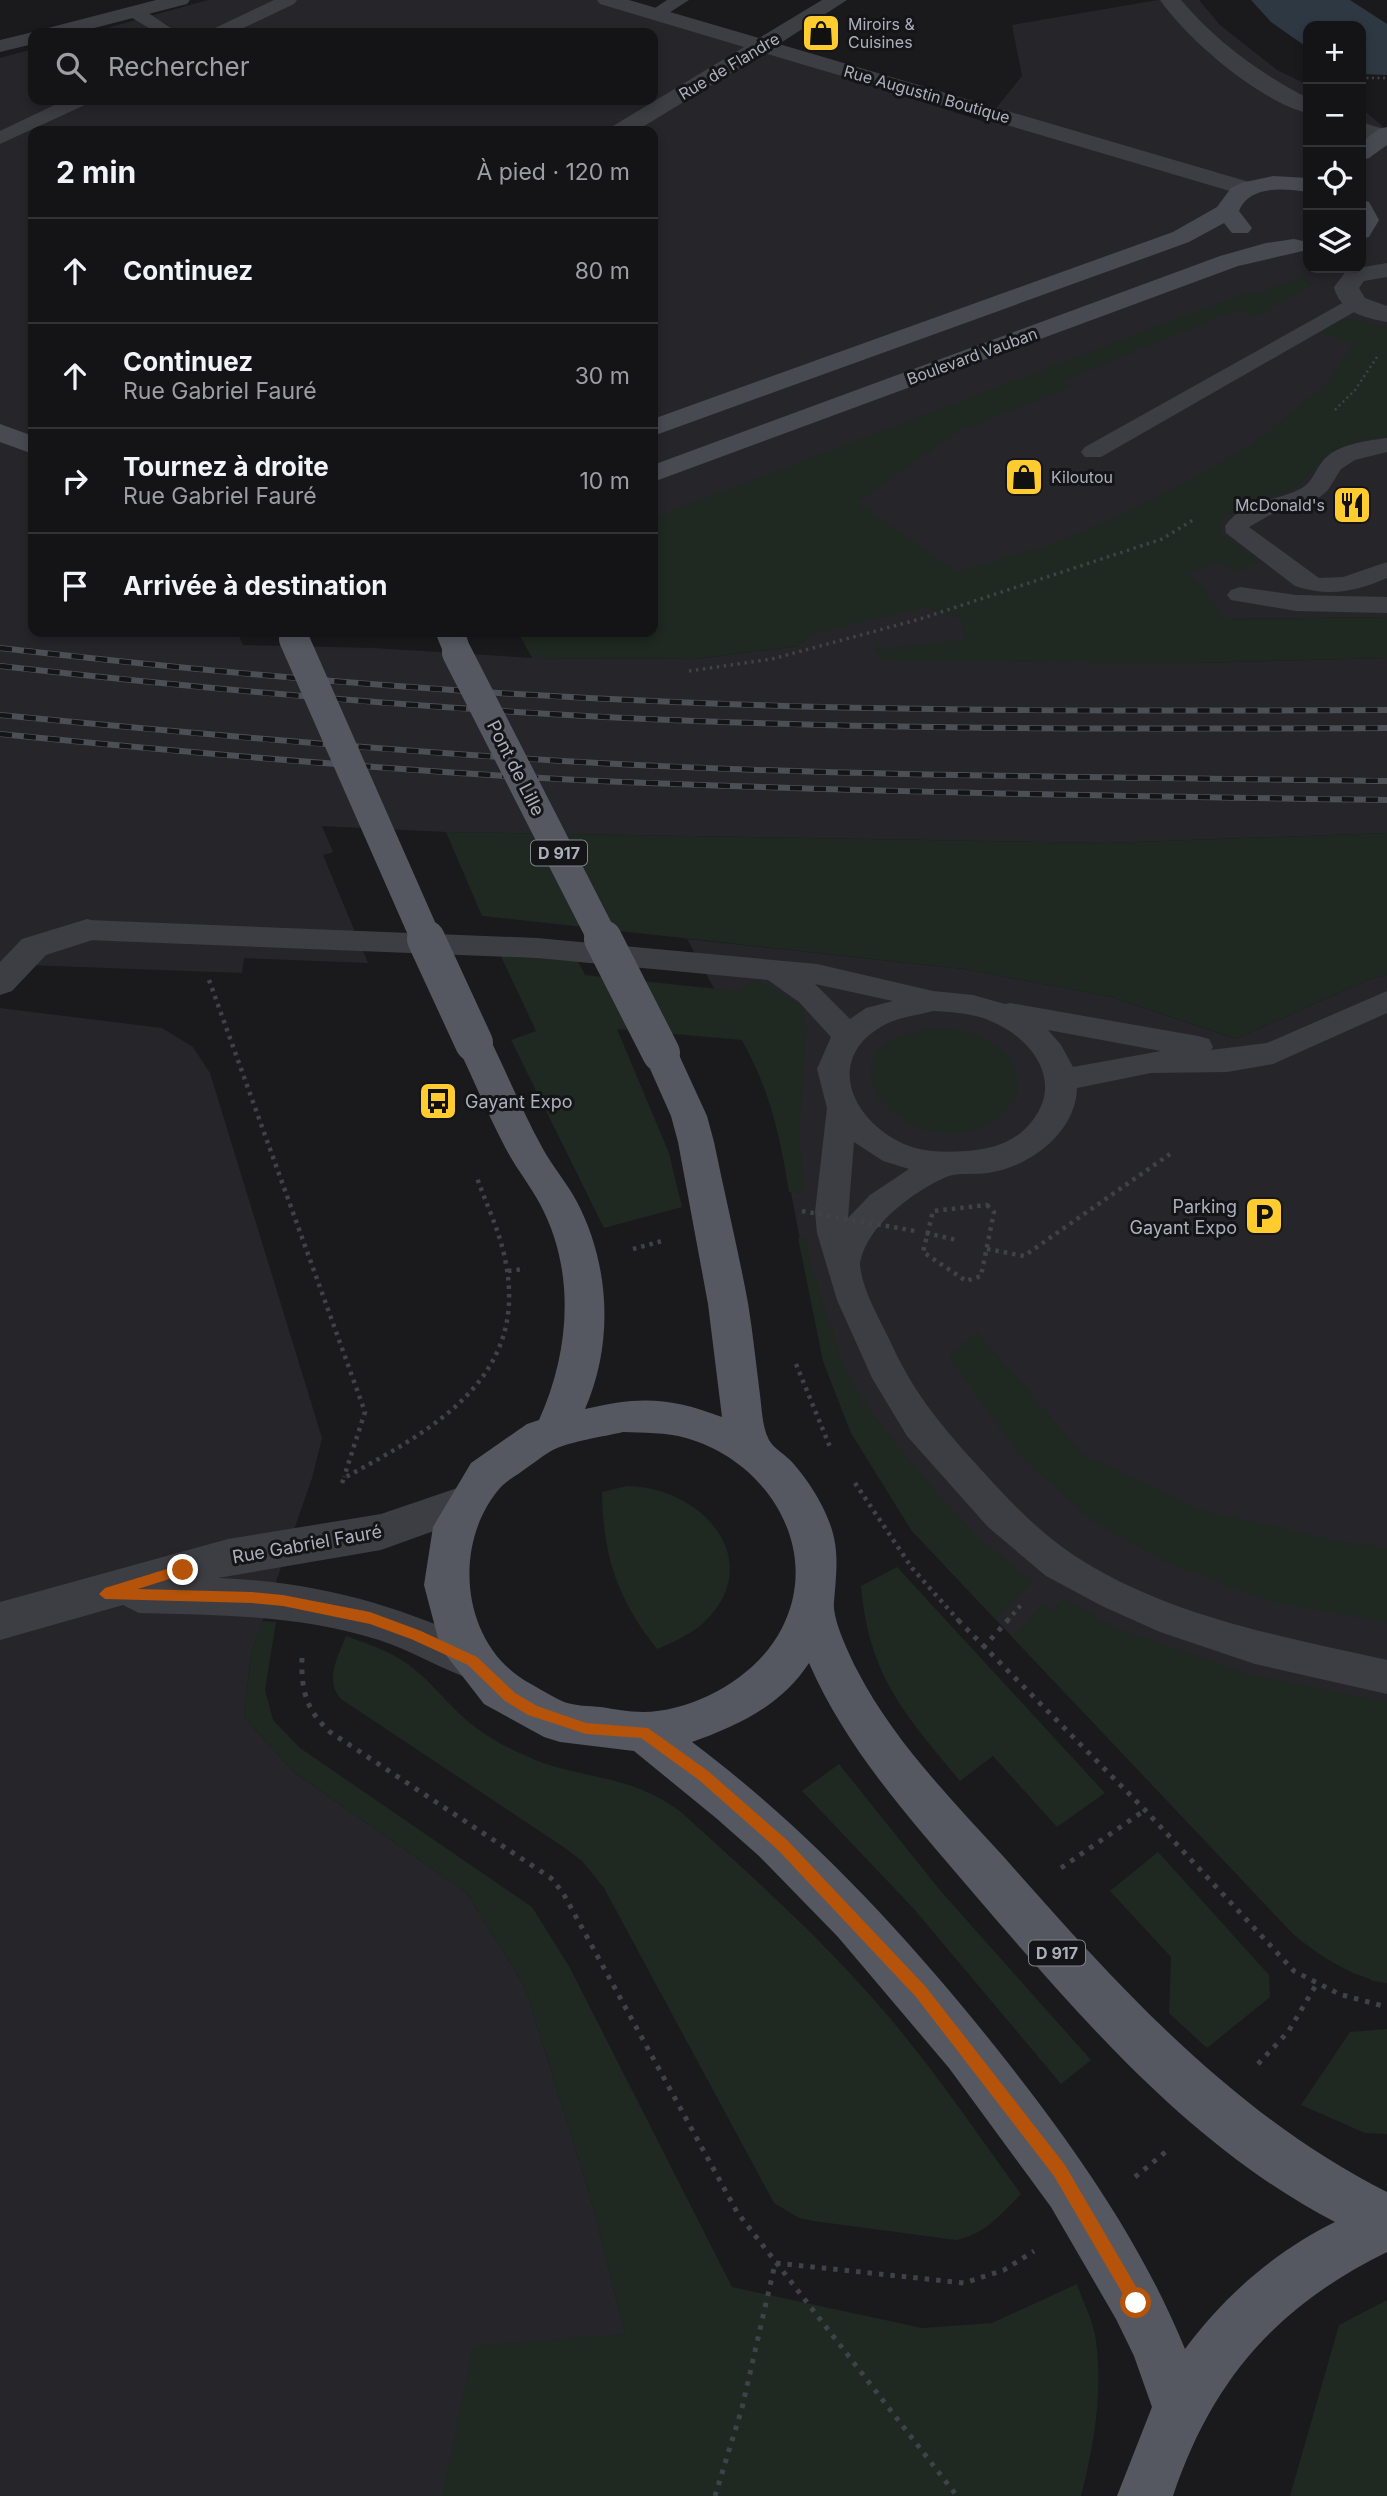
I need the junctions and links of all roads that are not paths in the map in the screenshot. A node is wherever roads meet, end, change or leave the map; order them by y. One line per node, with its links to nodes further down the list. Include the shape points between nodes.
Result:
1 (180, 0): 7 (street)
2 (288, 0): 11 (lane)
3 (607, 0): 8 (street, Rue Augustin Boutique)
4 (680, 0): 8 (lane)
5 (837, 0): 14 (street, Rue de Flandre)
6 (1170, 0): 15 (street, via 1221,54)
7 (135, 12): 9 (street); 10 (lane)
8 (655, 14): 14 (street, Rue Augustin Boutique)
9 (71, 28)
10 (161, 28)
11 (229, 28)
12 (28, 39): 13 (street)
13 (0, 46)
14 (762, 46): 17 (street, Rue de Flandre); 23 (street, Rue Augustin Boutique)
15 (1303, 103)
16 (69, 105): 20 (lane)
17 (629, 126)
18 (1366, 130): 19 (street)
19 (1385, 136): 21 (main road)
20 (0, 138)
21 (1366, 149)
22 (1301, 182): 23 (main road)
23 (1248, 189): 25 (main road, via 1232,198)
24 (1387, 204): 26 (main road)
25 (1227, 211): 28 (main road, via 1242,230 1265,240); 33 (main road, via 1181,237)
26 (1366, 220)
27 (1366, 240): 29 (street, via 1368,248)
28 (1301, 246): 39 (main road, Boulevard Vauban, via 1229,261)
29 (1387, 263)
30 (1387, 270): 31 (street, via 1364,272)
31 (1347, 284): 32 (street, via 1370,310); 37 (lane)
32 (1387, 314)
33 (658, 426)
34 (0, 432): 35 (main road)
35 (28, 444)
36 (1387, 445): 40 (lane, via 1339,458)
37 (1093, 452)
38 (1387, 462): 40 (lane)
39 (658, 472)
40 (1320, 486): 41 (lane, via 1252,515 1237,526 1238,533 1315,586 1339,587)
41 (1387, 569)
42 (1240, 595): 43 (lane, via 1296,603)
43 (1387, 605)
44 (293, 637): 58 (main road, bridge, via 474,1044 525,1150 558,1203 580,1262 586,1328 577,1376)
45 (454, 642): 59 (main road, Pont de Lille / D 917, bridge, via 689,1116 714,1228 733,1333 740,1407)
46 (87, 930): 47 (lane, via 537,948); 48 (street, via 34,947)
47 (771, 971): 49 (lane, via 817,974); 52 (lane, via 818,999)
48 (0, 983)
49 (933, 1001): 51 (lane); 52 (lane, via 884,1012)
50 (1387, 1001): 53 (lane)
51 (985, 1008): 53 (lane, via 1205,1048); 54 (lane, via 1031,1032 1051,1054)
52 (848, 1037): 55 (lane, via 832,1072)
53 (1273, 1053): 54 (lane, via 1227,1061 1151,1062)
54 (1062, 1080): 56 (lane, via 1055,1118 1029,1144 990,1161)
55 (841, 1110): 56 (lane, via 860,1133 889,1151); 57 (lane, via 831,1212)
56 (942, 1164): 57 (lane, via 874,1209 851,1239)
57 (843, 1264): 65 (lane, via 867,1334 920,1426 1001,1516 1059,1565 1173,1620 1255,1647)
58 (555, 1430): 59 (main road, via 600,1418 657,1417 713,1430); 60 (main road, via 495,1467)
59 (752, 1451): 62 (main road, via 785,1482 808,1520 817,1563)
60 (466, 1502): 61 (street, Rue Gabriel Fauré, via 380,1532 228,1557); 64 (main road, via 448,1546 445,1594 454,1628)
61 (105, 1594): 63 (street, Rue Gabriel Fauré); 64 (street, Rue Gabriel Fauré, via 252,1597 341,1611 416,1635)
62 (812, 1607): 66 (main road, via 794,1649 763,1684 696,1722); 67 (main road, D 917, via 830,1667 880,1744 978,1863 1126,2027 1170,2071 1265,2150 1342,2200)
63 (0, 1621)
64 (472, 1661): 66 (main road, via 510,1697 541,1714 586,1728)
65 (1387, 1677)
66 (643, 1732): 68 (main road, via 704,1776 783,1845 921,1992 1029,2129 1088,2216 1155,2341)
67 (1387, 2222): 68 (main road, via 1308,2265 1271,2293 1214,2355)
68 (1180, 2408): 69 (main road)
69 (1145, 2496)

